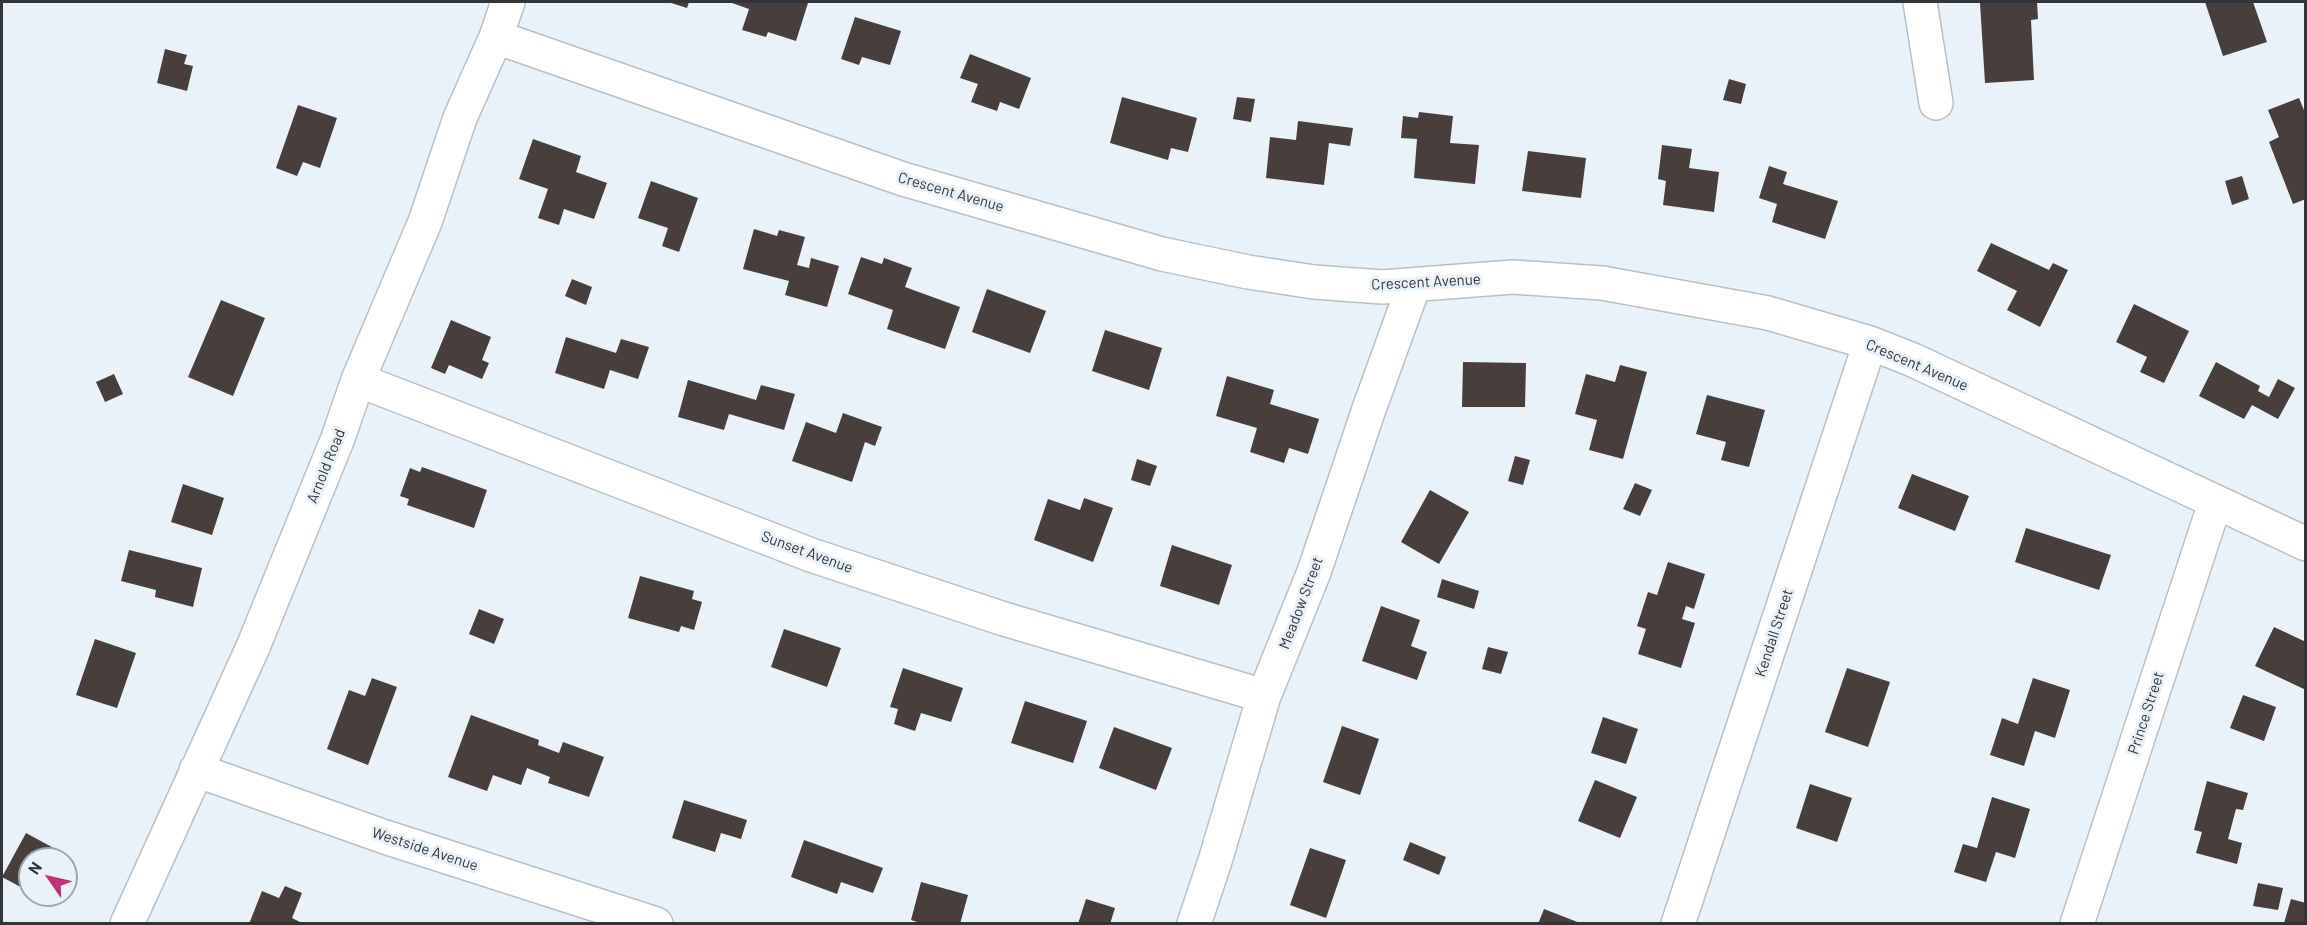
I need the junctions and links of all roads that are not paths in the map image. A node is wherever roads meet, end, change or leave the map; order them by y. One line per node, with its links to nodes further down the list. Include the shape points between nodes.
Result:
1 (508, 2): 3 (street, Arnold Road)
2 (1920, 2): 4 (street)
3 (496, 37): 5 (street, Crescent Avenue, via 903,179 1162,254 1314,282); 7 (street, Arnold Road, via 460,118 425,222)
4 (1936, 103)
5 (1414, 285): 6 (street, Crescent Avenue, via 1513,277 1602,284 1768,314); 10 (street, Meadow Street, via 1314,572)
6 (1870, 343): 8 (street, Crescent Avenue); 15 (street, Kendall Street)
7 (358, 380): 10 (street, Sunset Avenue, via 811,555 1004,619); 11 (street, Arnold Road, via 339,438 252,648)
8 (2215, 503): 9 (street, Crescent Avenue); 16 (street, Prince Street)
9 (2306, 544)
10 (1264, 696): 14 (street, Meadow Street)
11 (196, 770): 12 (street, Arnold Road); 13 (street, Westside Avenue, via 385,837)
12 (127, 924)
13 (656, 924)
14 (1194, 924)
15 (1678, 924)
16 (2077, 924)

